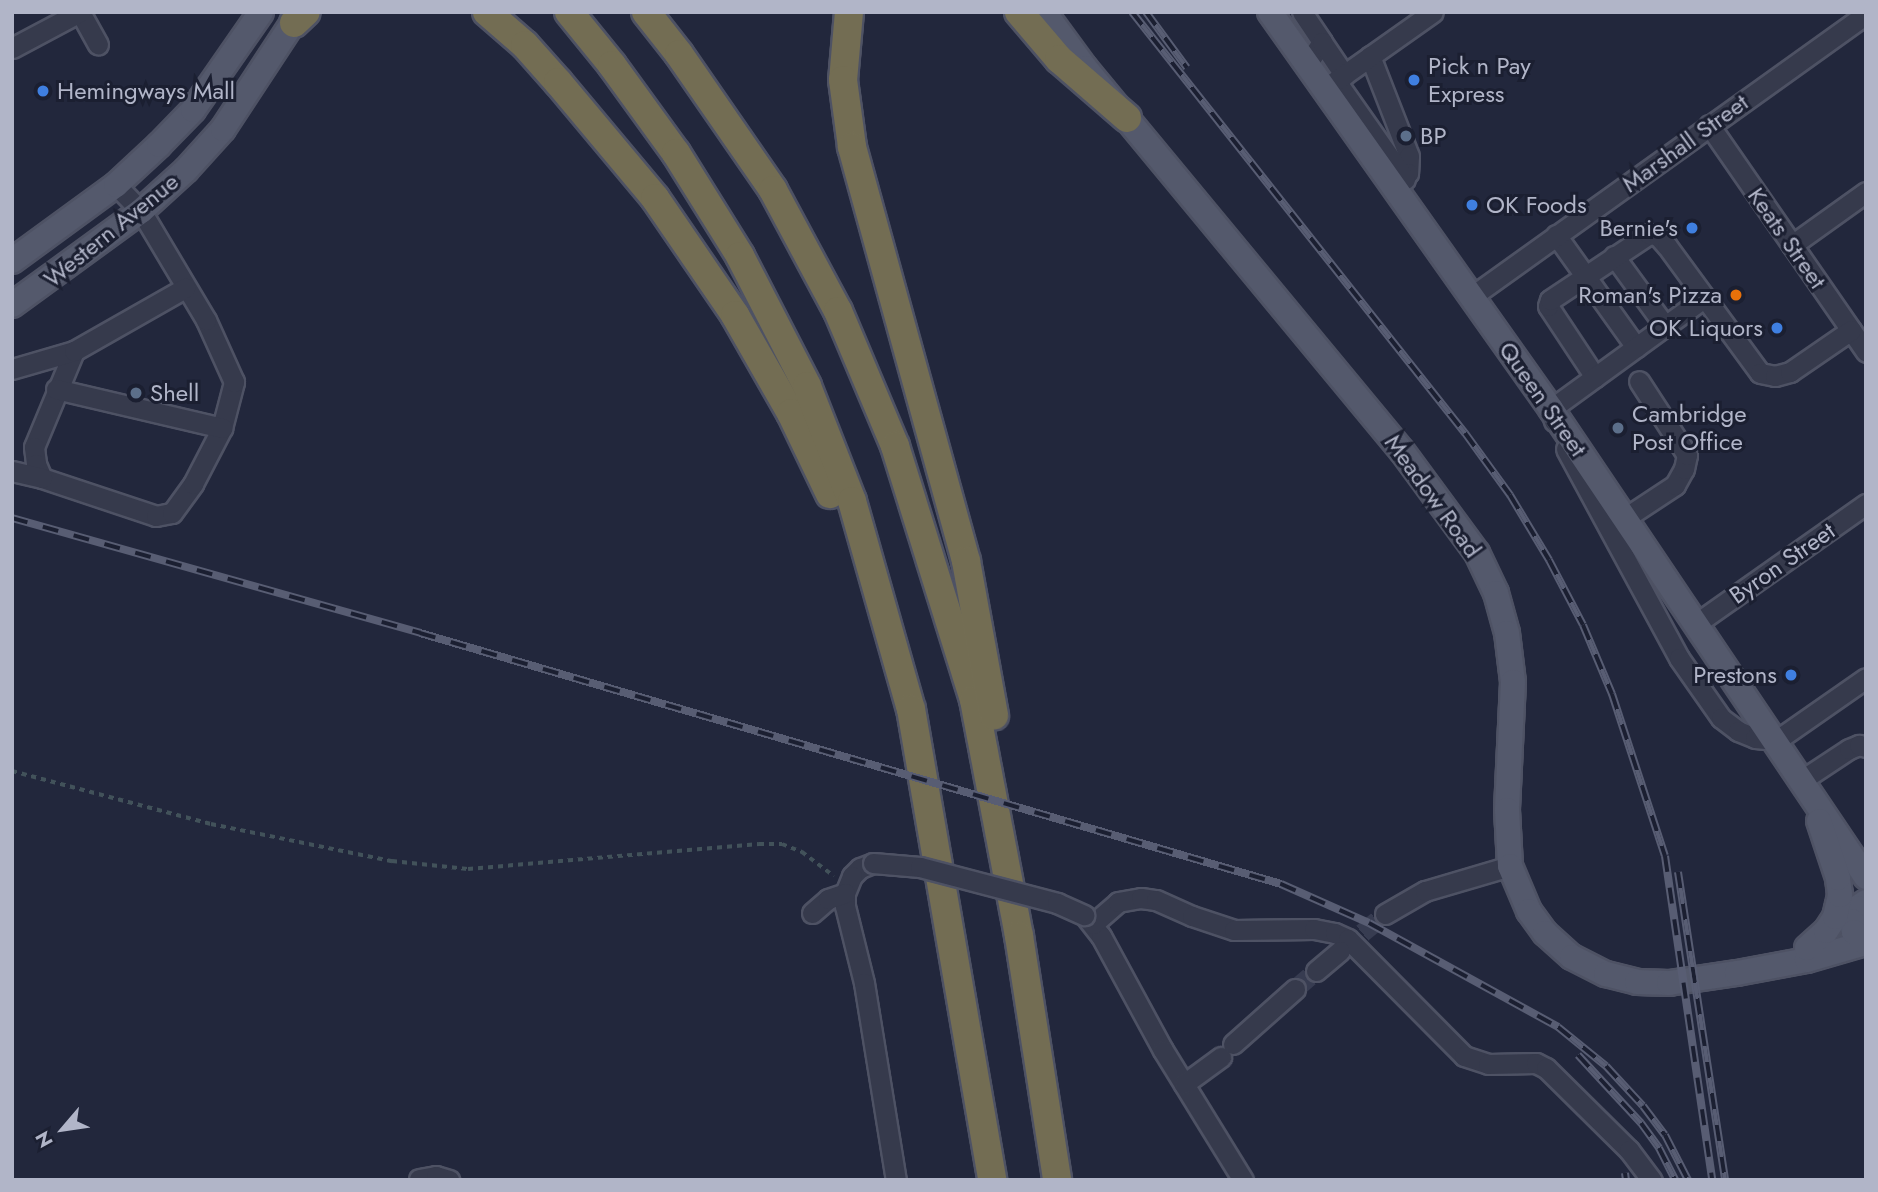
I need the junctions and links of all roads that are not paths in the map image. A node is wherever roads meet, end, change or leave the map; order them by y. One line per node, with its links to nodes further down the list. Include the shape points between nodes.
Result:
1 (80, 12): 15 (street); 16 (street)
2 (261, 12): 23 (main road, Western Avenue, via 193,110)
3 (487, 12): 63 (highway, via 525,45 655,198 735,315 791,413 830,494 866,587 903,718)
4 (569, 12): 63 (highway, via 676,153 740,256 807,387 852,501 911,709)
5 (646, 12): 64 (highway, via 773,190 838,311 895,446 974,700)
6 (849, 12): 64 (highway, via 843,80 852,147 966,561 995,723)
7 (1019, 12): 20 (highway, via 1069,68)
8 (1044, 12): 20 (main road, Meadow Road)
9 (1270, 12): 18 (main road, Queen Street)
10 (1302, 12): 14 (street)
11 (1433, 12): 17 (street)
12 (1866, 14): 21 (street, Marshall Street)
13 (300, 16): 25 (main road, Western Avenue, via 223,129)
14 (1322, 42): 18 (street); 19 (street)
15 (98, 44)
16 (12, 48)
17 (1370, 56): 19 (street); 22 (street, via 1409,156 1410,166)
18 (1307, 64): 19 (main road, Queen Street)
19 (1335, 82): 22 (main road, Queen Street)
20 (1127, 118): 56 (main road, Meadow Road, via 1402,451 1478,553 1507,633 1513,682 1507,810)
21 (1709, 125): 26 (street, Marshall Street); 27 (street, Keats Street)
22 (1400, 184): 32 (main road, Queen Street)
23 (116, 185): 25 (street); 29 (main road, Western Avenue)
24 (1866, 192): 27 (street)
25 (141, 211): 31 (street); 34 (main road, Western Avenue)
26 (1556, 235): 30 (street); 32 (street, Marshall Street)
27 (1792, 245): 36 (street, Keats Street)
28 (1614, 256): 30 (street); 33 (street, via 1641,237 1657,235); 35 (street)
29 (12, 261)
30 (1586, 276): 37 (street); 41 (street, via 1548,306)
31 (185, 288): 38 (street); 45 (street, via 206,320 234,382)
32 (1471, 297): 44 (main road, Queen Street)
33 (1704, 298): 35 (street); 36 (street, via 1760,373 1790,372)
34 (12, 305)
35 (1665, 326): 37 (street)
36 (1851, 330): 39 (street, Keats Street)
37 (1636, 348): 41 (street)
38 (74, 351): 40 (street); 43 (street)
39 (1866, 352)
40 (12, 369)
41 (1595, 377): 44 (street)
42 (1639, 381): 49 (street, via 1687,455 1675,485)
43 (56, 389): 45 (street); 47 (street, via 34,447)
44 (1551, 409): 49 (main road, Queen Street); 52 (street, via 1572,461 1706,701 1738,731)
45 (222, 428): 47 (street, via 172,513 156,516)
46 (12, 471): 47 (street)
47 (42, 478)
48 (1866, 503): 50 (street, Byron Street)
49 (1625, 518): 50 (main road, Queen Street)
50 (1698, 623): 52 (main road, Queen Street)
51 (1866, 678): 52 (street)
52 (1777, 740): 54 (main road, Queen Street)
53 (1866, 747): 54 (street, via 1849,749)
54 (1806, 785): 55 (main road, via 1828,800); 57 (main road, Queen Street); 60 (main road, Queen Street, via 1852,877); 67 (main road, via 1840,895 1835,917)
55 (1866, 852)
56 (1510, 866): 61 (street, via 1426,891); 67 (main road, Meadow Road, via 1528,911 1545,933 1572,957 1605,974 1669,983 1768,967)
57 (1866, 877)
58 (846, 889): 59 (street); 62 (street, bridge, via 860,868 873,863 920,867 1057,903); 74 (street)
59 (813, 913)
60 (1857, 913): 65 (main road, via 1854,932); 67 (main road, Meadow Road)
61 (1385, 914)
62 (1089, 919): 71 (street); 78 (street, via 1118,902 1141,898 1234,930 1314,929 1348,939 1464,1056 1488,1064 1536,1063 1546,1068 1629,1150)
63 (948, 932): 75 (highway)
64 (1019, 936): 76 (highway)
65 (1866, 943): 67 (main road, Meadow Road)
66 (1340, 951): 69 (street)
67 (1815, 951): 68 (main road)
68 (1866, 955)
69 (1316, 971)
70 (1295, 989): 71 (street)
71 (1184, 1084): 77 (street)
72 (418, 1176): 73 (street)
73 (449, 1180)
74 (896, 1180)
75 (992, 1180)
76 (1058, 1180)
77 (1244, 1180)
78 (1652, 1180)

